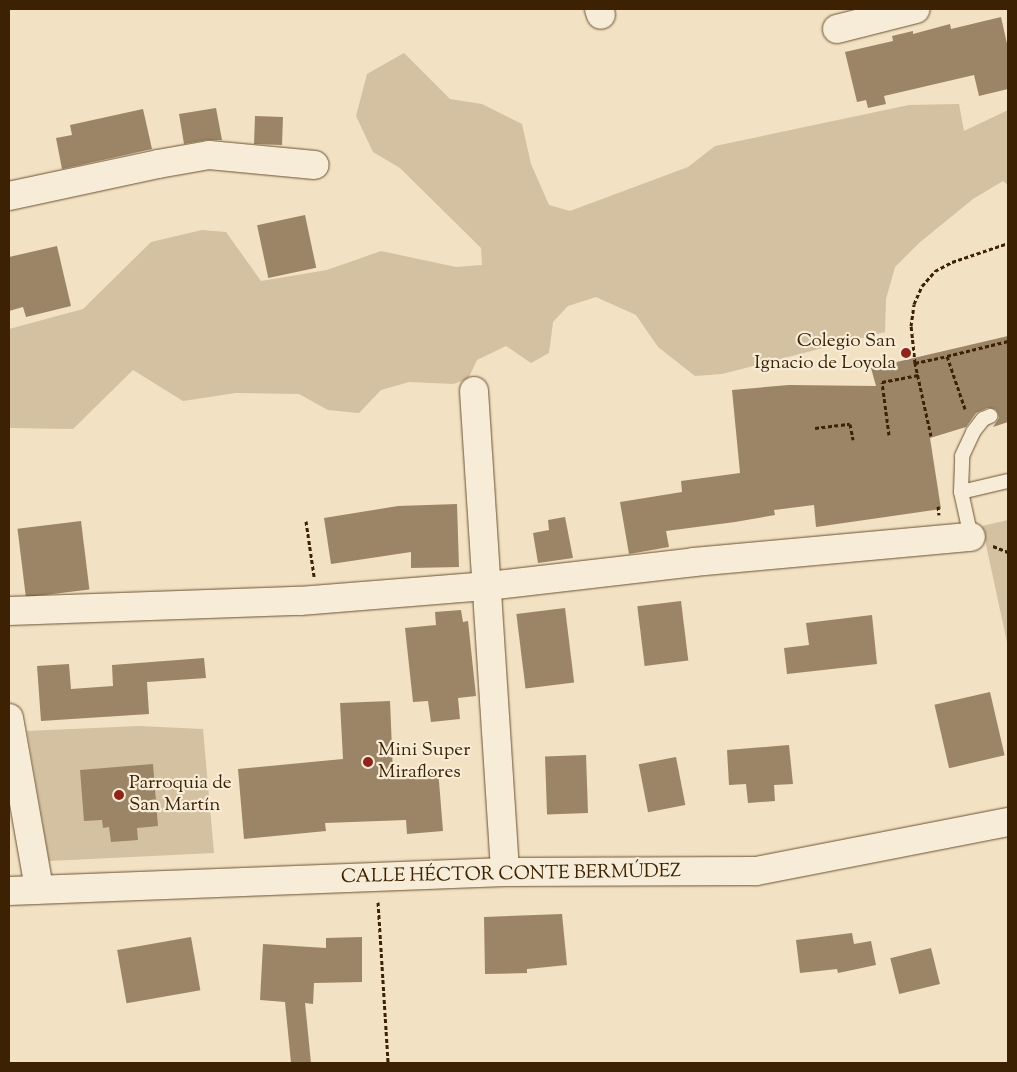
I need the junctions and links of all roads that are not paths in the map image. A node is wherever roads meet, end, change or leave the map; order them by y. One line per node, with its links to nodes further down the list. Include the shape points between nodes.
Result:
1 (916, 9): 2 (street)
2 (837, 29)
3 (315, 165): 4 (street, via 210,155)
4 (9, 196)
5 (474, 391): 10 (street)
6 (990, 416): 8 (lane, via 980,423 964,448 960,465)
7 (1008, 481): 8 (lane)
8 (961, 492): 9 (lane)
9 (970, 537): 10 (street, via 694,562)
10 (488, 586): 11 (street, via 318,599); 14 (street)
11 (9, 611)
12 (9, 718): 15 (street)
13 (1008, 822): 14 (street, CALLE HÉCTOR CONTE BERMÚDEZ, via 756,871)
14 (505, 872): 15 (street, CALLE HÉCTOR CONTE BERMÚDEZ)
15 (39, 889): 16 (street, CALLE HÉCTOR CONTE BERMÚDEZ)
16 (9, 891)

